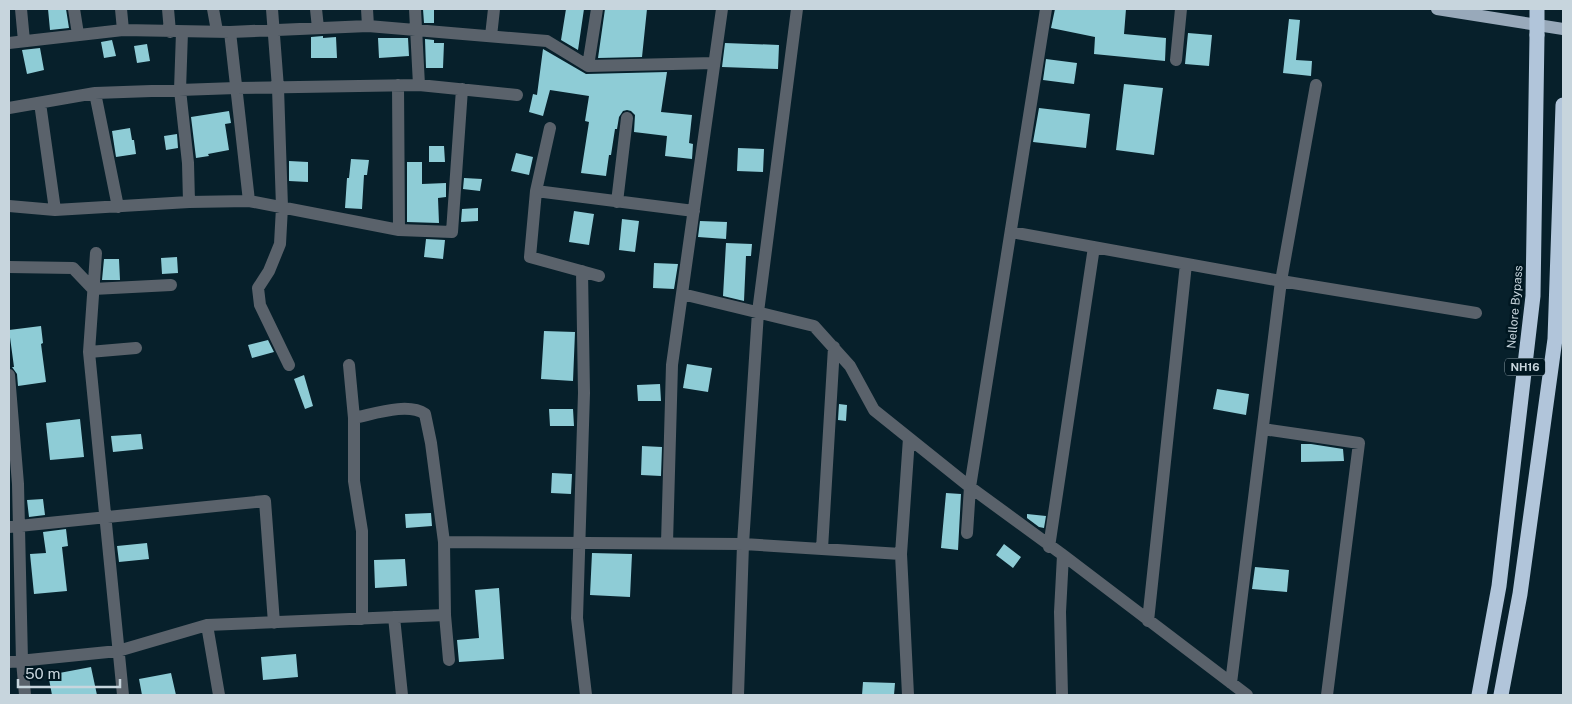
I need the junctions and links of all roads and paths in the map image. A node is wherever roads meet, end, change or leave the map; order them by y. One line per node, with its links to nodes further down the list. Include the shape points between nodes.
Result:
1 (21, 9): 28 (street)
2 (74, 9): 26 (street)
3 (120, 9): 21 (street)
4 (168, 9): 25 (street)
5 (213, 9): 24 (street)
6 (272, 9): 22 (street)
7 (316, 9): 19 (street)
8 (366, 9): 18 (street)
9 (415, 9): 20 (street)
10 (494, 9): 27 (street)
11 (597, 9): 32 (street)
12 (722, 9): 31 (street)
13 (797, 9): 68 (street)
14 (1046, 9): 57 (street)
15 (1181, 9): 30 (street)
16 (1437, 9): 23 (main road)
17 (1537, 9): 111 (highway, Nellore Bypass / NH16, bridge, via 1533,296 1499,586)
18 (368, 26): 19 (street); 20 (street)
19 (318, 28): 22 (street)
20 (416, 29): 27 (street); 34 (street)
21 (123, 30): 25 (street); 26 (street)
22 (275, 30): 24 (street); 37 (street)
23 (1563, 30)
24 (224, 31): 25 (street); 36 (street)
25 (176, 32): 39 (street)
26 (78, 34): 28 (street)
27 (491, 36): 32 (street, via 547,41)
28 (24, 41): 29 (street)
29 (9, 43)
30 (1176, 60)
31 (714, 63): 32 (street); 55 (street)
32 (588, 66)
33 (398, 85): 34 (street); 37 (street); 56 (street)
34 (420, 85): 38 (street)
35 (1316, 85): 64 (street)
36 (236, 88): 37 (street); 39 (street); 48 (street)
37 (278, 88): 53 (street)
38 (462, 89): 41 (street); 56 (street, via 452,232)
39 (180, 90): 40 (street); 49 (street)
40 (95, 94): 42 (street); 52 (street)
41 (517, 95)
42 (40, 102): 44 (street); 54 (street)
43 (1563, 105): 112 (highway, NH16, via 1555,339 1520,594)
44 (9, 108)
45 (627, 118): 50 (street)
46 (550, 128): 47 (street)
47 (536, 191): 50 (street); 62 (street, via 530,257)
48 (249, 201): 49 (street); 53 (street)
49 (189, 202): 52 (street)
50 (617, 202): 55 (street)
51 (9, 206): 54 (street)
52 (118, 207): 54 (street)
53 (282, 207): 56 (street); 73 (street, via 280,244 258,288 260,305)
54 (56, 210)
55 (694, 211): 67 (street)
56 (398, 230)
57 (1011, 232): 58 (street); 79 (street)
58 (1094, 247): 60 (street); 87 (street)
59 (96, 253): 66 (street)
60 (1186, 264): 64 (street); 94 (street)
61 (9, 267): 66 (street, via 72,268)
62 (582, 271): 63 (street); 84 (street, via 584,393)
63 (598, 276)
64 (1282, 281): 69 (street); 77 (street)
65 (171, 285): 66 (street)
66 (93, 289): 72 (street)
67 (682, 294): 68 (street); 85 (street, via 672,365)
68 (758, 312): 71 (street, via 814,326); 86 (street)
69 (1476, 314)
70 (136, 348): 72 (street)
71 (834, 348): 78 (street, via 850,366 874,410); 88 (street)
72 (90, 352): 80 (street)
73 (289, 366)
74 (349, 366): 76 (street)
75 (9, 375): 81 (street, via 18,484)
76 (354, 418): 83 (street, via 408,408 425,414); 93 (street, via 354,481 362,531)
77 (1263, 429): 100 (street); 110 (street, via 1359,443)
78 (909, 438): 79 (street); 89 (street)
79 (970, 487): 82 (street); 87 (street)
80 (105, 517): 81 (street); 95 (street, via 265,501); 97 (street)
81 (14, 527): 99 (street)
82 (967, 533)
83 (444, 542): 84 (street); 91 (street)
84 (580, 543): 85 (street); 105 (street, via 577,618)
85 (667, 544): 86 (street)
86 (743, 544): 88 (street); 106 (street)
87 (1050, 547): 90 (street)
88 (822, 549): 89 (street)
89 (901, 554): 107 (street)
90 (1063, 555): 94 (street); 108 (street, via 1060,612)
91 (445, 615): 92 (street); 98 (street)
92 (394, 617): 93 (street); 104 (street)
93 (362, 619): 95 (street)
94 (1148, 620): 100 (street)
95 (274, 623): 96 (street)
96 (208, 626): 97 (street); 103 (street)
97 (118, 651): 99 (street); 102 (street)
98 (449, 660)
99 (15, 661): 101 (street)
100 (1231, 683): 109 (street)
101 (25, 695)
102 (123, 695)
103 (219, 695)
104 (402, 695)
105 (586, 695)
106 (738, 695)
107 (908, 695)
108 (1062, 695)
109 (1247, 695)
110 (1327, 695)
111 (1479, 695)
112 (1501, 695)

